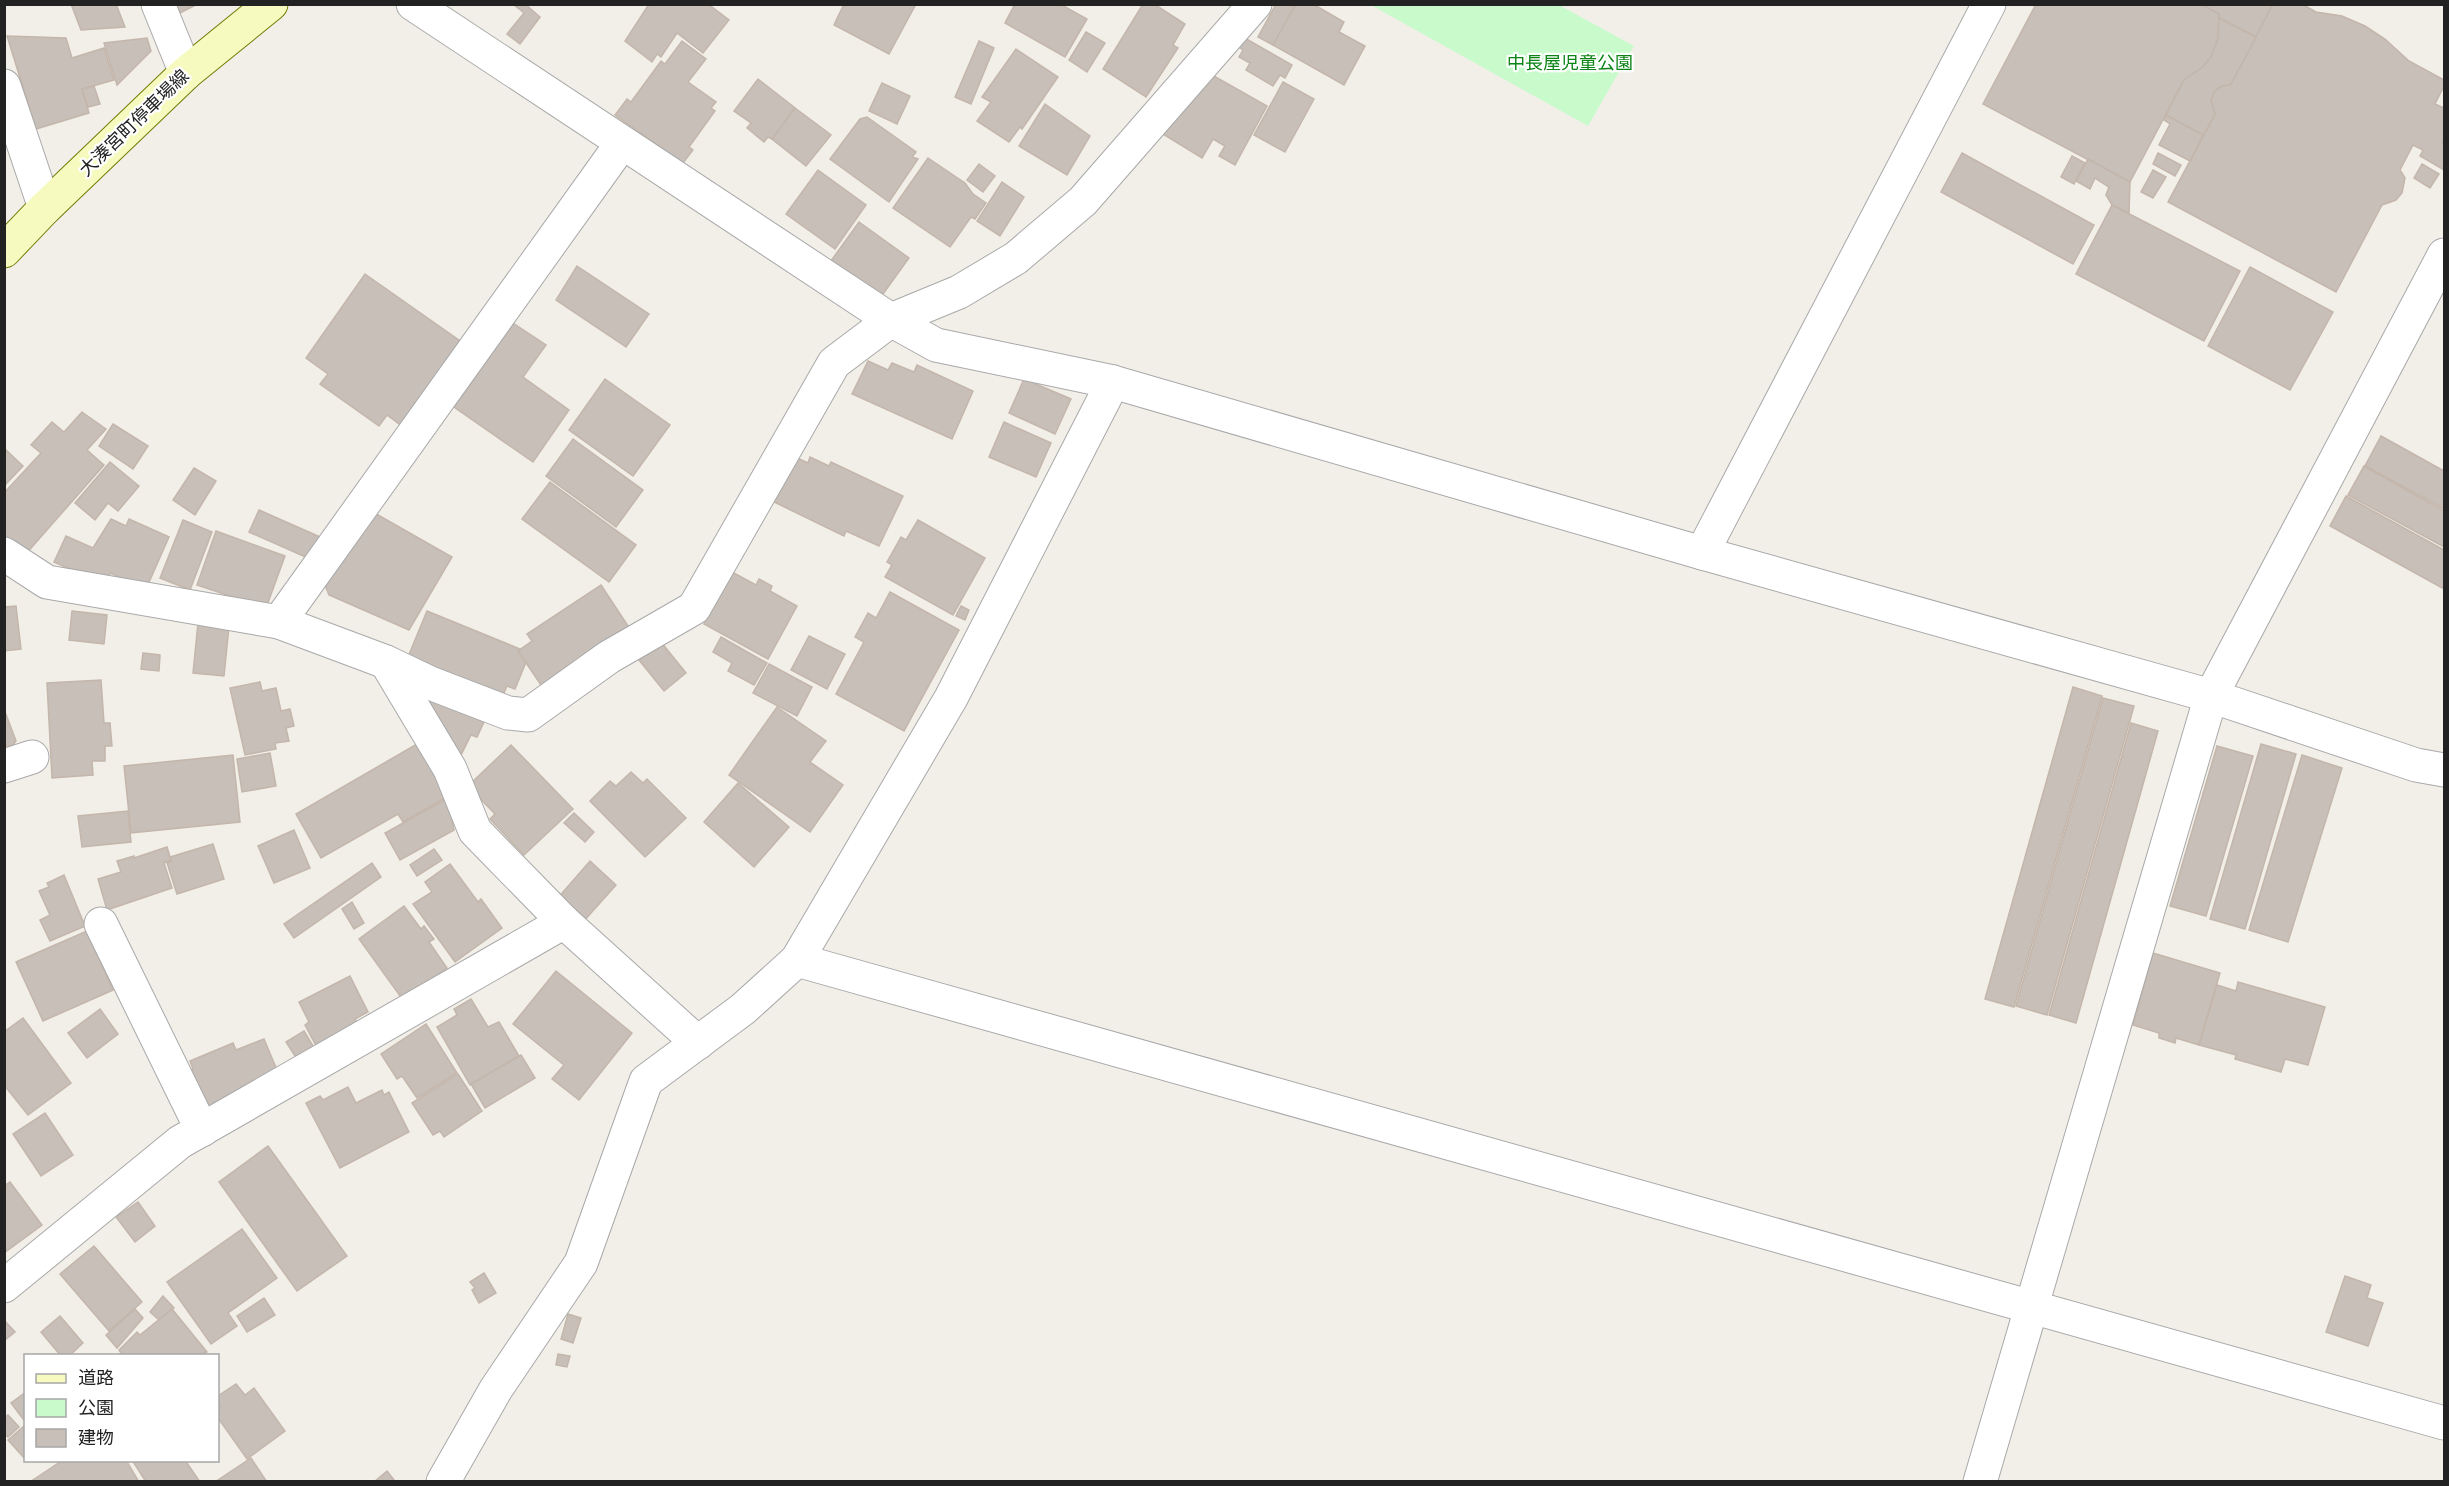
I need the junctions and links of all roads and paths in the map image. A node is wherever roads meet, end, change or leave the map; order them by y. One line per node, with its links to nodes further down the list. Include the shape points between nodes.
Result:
1 (158, 4): 6 (street)
2 (271, 4): 6 (main road, 大湊宮町停車場線)
3 (413, 4): 8 (street)
4 (1255, 4): 12 (street, via 1083,201 1016,258 959,291)
5 (1989, 4): 14 (street)
6 (186, 73): 9 (main road, 大湊宮町停車場線)
7 (4, 86): 9 (street)
8 (622, 143): 12 (street); 16 (street)
9 (45, 208): 10 (main road, 大湊宮町停車場線)
10 (4, 251)
11 (2445, 255): 18 (street)
12 (891, 320): 13 (street, via 936,345); 17 (street, via 834,363 694,608 609,657 528,715 497,709)
13 (1113, 382): 14 (street); 22 (street, via 951,698)
14 (1702, 553): 18 (street)
15 (4, 554): 16 (street, via 47,582)
16 (279, 622): 17 (street)
17 (386, 662): 20 (street, via 450,769 475,831)
18 (2211, 696): 19 (street, via 2416,765); 26 (street)
19 (2445, 770)
20 (564, 922): 23 (street); 24 (street)
21 (101, 924): 24 (street)
22 (797, 960): 23 (street, via 743,1010); 26 (street)
23 (698, 1043): 28 (street, via 646,1081 581,1263 496,1389)
24 (202, 1130): 25 (street, via 180,1142)
25 (4, 1286)
26 (2031, 1307): 27 (street); 29 (street)
27 (2445, 1423)
28 (443, 1482)
29 (1980, 1482)

